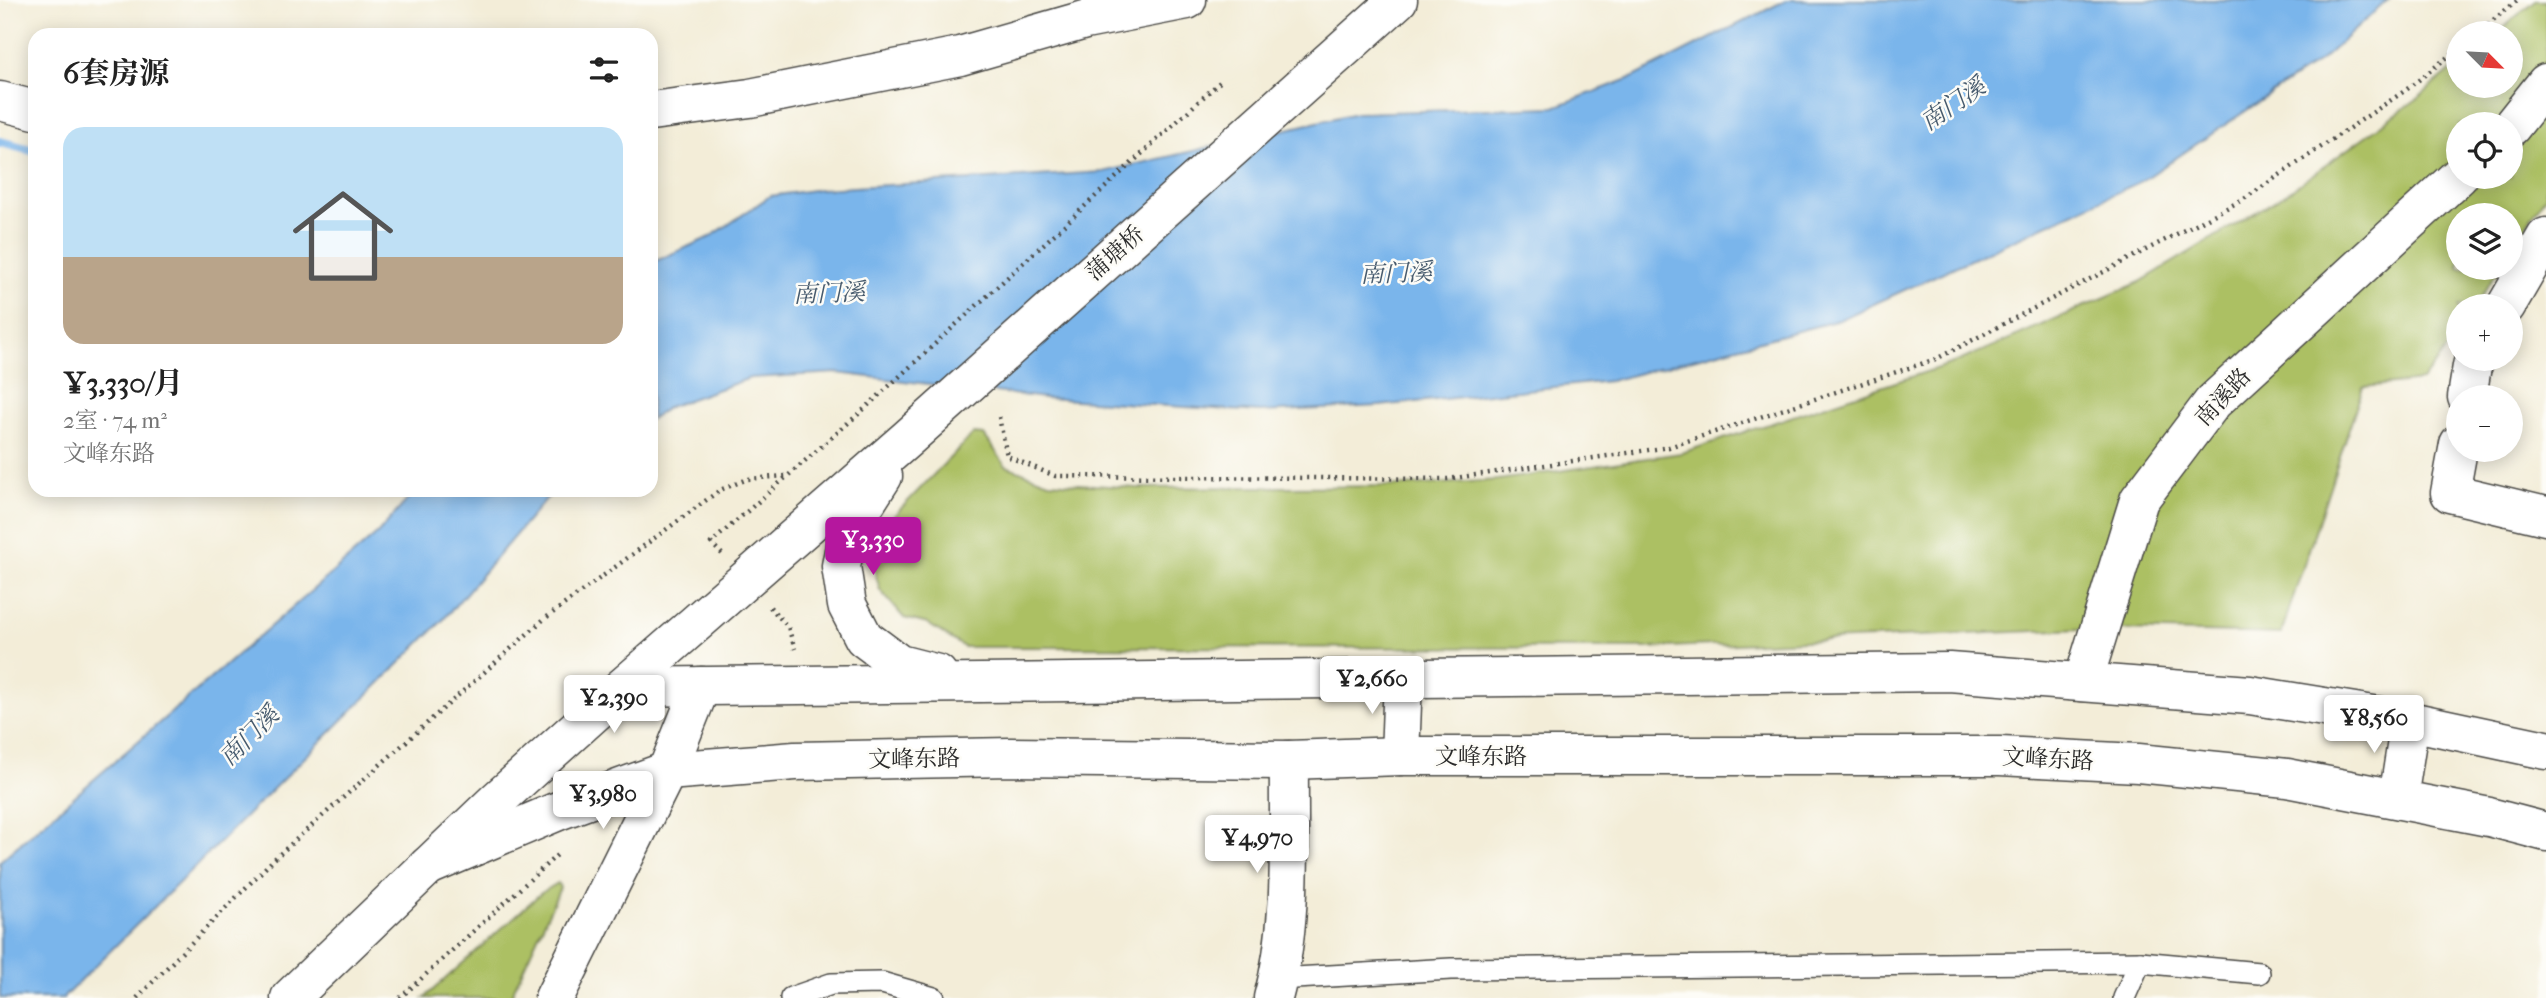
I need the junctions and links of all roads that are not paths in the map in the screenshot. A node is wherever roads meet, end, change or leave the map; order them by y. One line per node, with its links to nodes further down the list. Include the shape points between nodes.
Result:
1 (1187, 0): 6 (street, via 1085,19 960,56 750,98)
2 (1398, 0): 11 (street, 蒲塘桥)
3 (2546, 83): 7 (street)
4 (0, 101): 5 (street)
5 (28, 108)
6 (658, 110)
7 (2523, 112)
8 (2446, 188): 16 (street, 南溪路, via 2213,402 2138,500)
9 (2546, 237): 10 (street)
10 (2513, 294)
11 (907, 439): 15 (street, via 848,531 841,565 847,605 864,638 899,664); 18 (street)
12 (2456, 462): 13 (street, via 2451,493)
13 (2546, 516)
14 (1403, 678): 15 (street); 16 (street, via 1949,672); 21 (street)
15 (966, 682): 17 (street)
16 (2083, 682): 19 (street, via 2250,695)
17 (701, 686): 18 (street); 23 (street)
18 (623, 687): 26 (street)
19 (2410, 721): 20 (street); 24 (street)
20 (2546, 750)
21 (1400, 756): 22 (street, 文峰东路); 24 (street, 文峰东路, via 2000,756 2138,763 2287,778)
22 (1289, 760): 23 (street, 文峰东路, via 1011,757 790,762); 29 (street, via 1287,921)
23 (667, 771): 26 (street, 文峰东路); 31 (street)
24 (2398, 799): 25 (street, 文峰东路)
25 (2546, 832)
26 (428, 866): 30 (street)
27 (2140, 962): 28 (lane); 29 (lane, via 1451,970); 34 (lane)
28 (2259, 973)
29 (1275, 989)
30 (290, 998)
31 (554, 998)
32 (791, 998): 33 (lane, via 831,984 882,983)
33 (934, 998)
34 (2124, 998)

